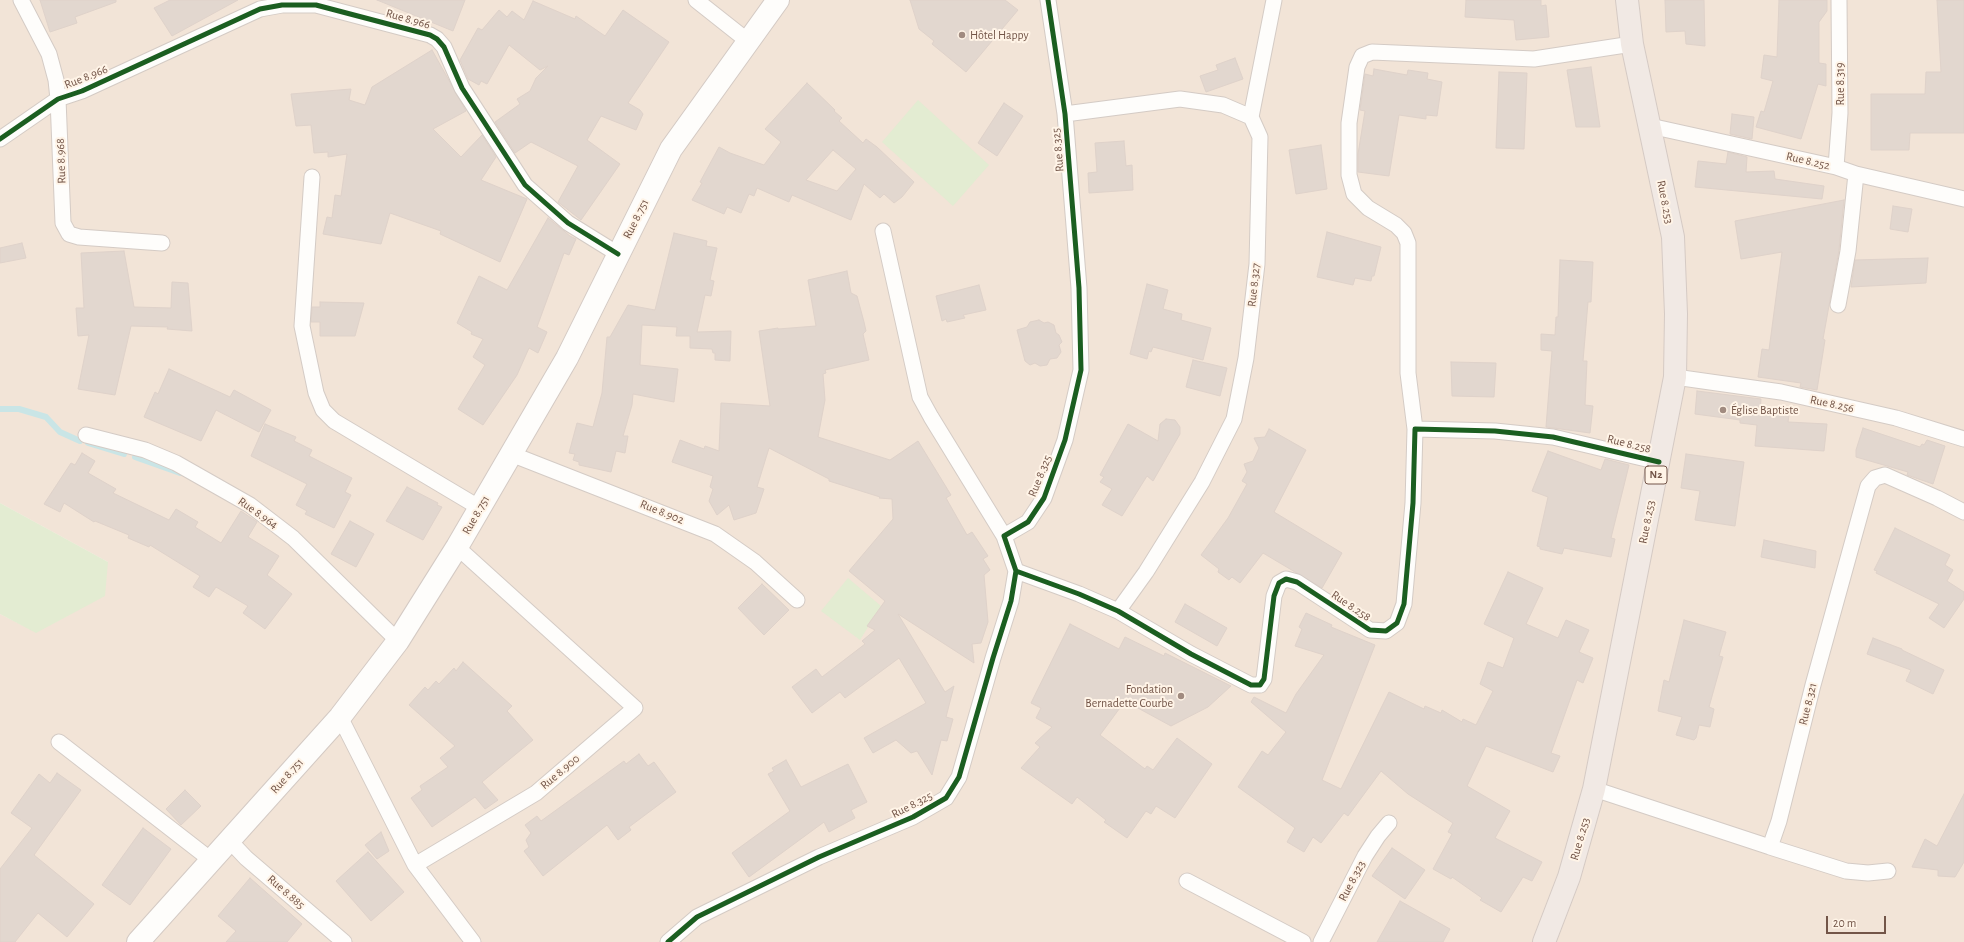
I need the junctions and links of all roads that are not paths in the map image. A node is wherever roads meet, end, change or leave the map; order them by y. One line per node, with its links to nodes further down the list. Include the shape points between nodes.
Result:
1 (21, 0): 10 (street, Rue 8.968, via 49,54)
2 (696, 0): 8 (street)
3 (778, 0): 8 (main road, Rue 8.751)
4 (1048, 0): 11 (street, Rue 8.325)
5 (1274, 0): 12 (street)
6 (1627, 0): 9 (highway, Rue 8.253 / N2)
7 (1839, 0): 15 (street, Rue 8.319, via 1840,113)
8 (749, 42): 21 (main road, Rue 8.751, via 671,149)
9 (1632, 44): 13 (highway, Rue 8.253 / N2); 24 (street, via 1534,59 1372,52 1362,56 1357,67 1349,122 1349,175 1354,194 1368,208 1396,225 1404,233 1408,243 1408,373)
10 (58, 98): 14 (street, Rue 8.966); 20 (street, Rue 8.968, via 63,223 69,234 79,237); 21 (street, Rue 8.966, via 82,91 260,9 282,5 316,5 430,35 444,47 462,88 525,185 568,223)
11 (1065, 114): 12 (street, via 1180,99 1224,105); 31 (street, Rue 8.325, via 1078,288 1081,370 1065,440 1044,498 1028,522)
12 (1251, 117): 35 (street, Rue 8.327, via 1260,137 1257,264 1246,358 1234,419 1202,482 1146,572)
13 (1650, 126): 15 (street, Rue 8.252); 23 (highway, Rue 8.253 / N2, via 1672,237 1676,314)
14 (0, 139)
15 (1836, 167): 16 (street, Rue 8.252)
16 (1856, 174): 18 (street, Rue 8.252); 22 (street, via 1848,251)
17 (312, 177): 29 (street, via 302,326 316,393 323,410 334,421)
18 (1964, 199)
19 (883, 231): 31 (street, via 920,397)
20 (162, 242)
21 (618, 254): 27 (main road, Rue 8.751, via 567,358)
22 (1838, 305)
23 (1675, 377): 26 (street, Rue 8.256, via 1781,392 1896,418); 28 (highway, Rue 8.253 / N2)
24 (1415, 429): 28 (street, Rue 8.258, via 1496,431 1553,437); 35 (street, Rue 8.258, via 1413,503 1404,604 1397,623 1386,631 1370,630 1297,582 1286,579 1279,582 1274,596 1264,679 1260,685 1251,685 1191,654)
25 (86, 435): 36 (street, Rue 8.964, via 145,450 176,462 250,505 293,538)
26 (1964, 439)
27 (511, 454): 29 (main road, Rue 8.751); 34 (street, Rue 8.902, via 715,534 755,562)
28 (1659, 462): 39 (highway, Rue 8.253 / N2)
29 (480, 508): 32 (main road, Rue 8.751)
30 (1964, 512): 42 (street, Rue 8.321, via 1885,475 1875,478 1868,486)
31 (1004, 536): 33 (street, Rue 8.325)
32 (457, 547): 36 (main road, Rue 8.751); 44 (street, Rue 8.900, via 635,708 536,793)
33 (1016, 572): 35 (street, Rue 8.258); 50 (street, Rue 8.325, via 1011,601 959,777 946,798 913,818 819,857 697,917)
34 (797, 600)
35 (1118, 611)
36 (398, 641): 37 (main road, Rue 8.751)
37 (340, 717): 41 (main road, Rue 8.751); 44 (street)
38 (60, 742): 43 (street)
39 (1594, 789): 42 (street); 53 (highway, Rue 8.253 / N2, via 1569,877)
40 (1389, 823): 52 (street, Rue 8.323, via 1365,856)
41 (229, 840): 43 (main road, Rue 8.751); 48 (street, Rue 8.885, via 246,858)
42 (1770, 848): 45 (street, via 1846,872)
43 (211, 860): 47 (main road, Rue 8.751)
44 (415, 865): 49 (street)
45 (1888, 871)
46 (1187, 881): 51 (street)
47 (138, 942)
48 (344, 942)
49 (473, 942)
50 (668, 942)
51 (1303, 942)
52 (1321, 942)
53 (1544, 942)

